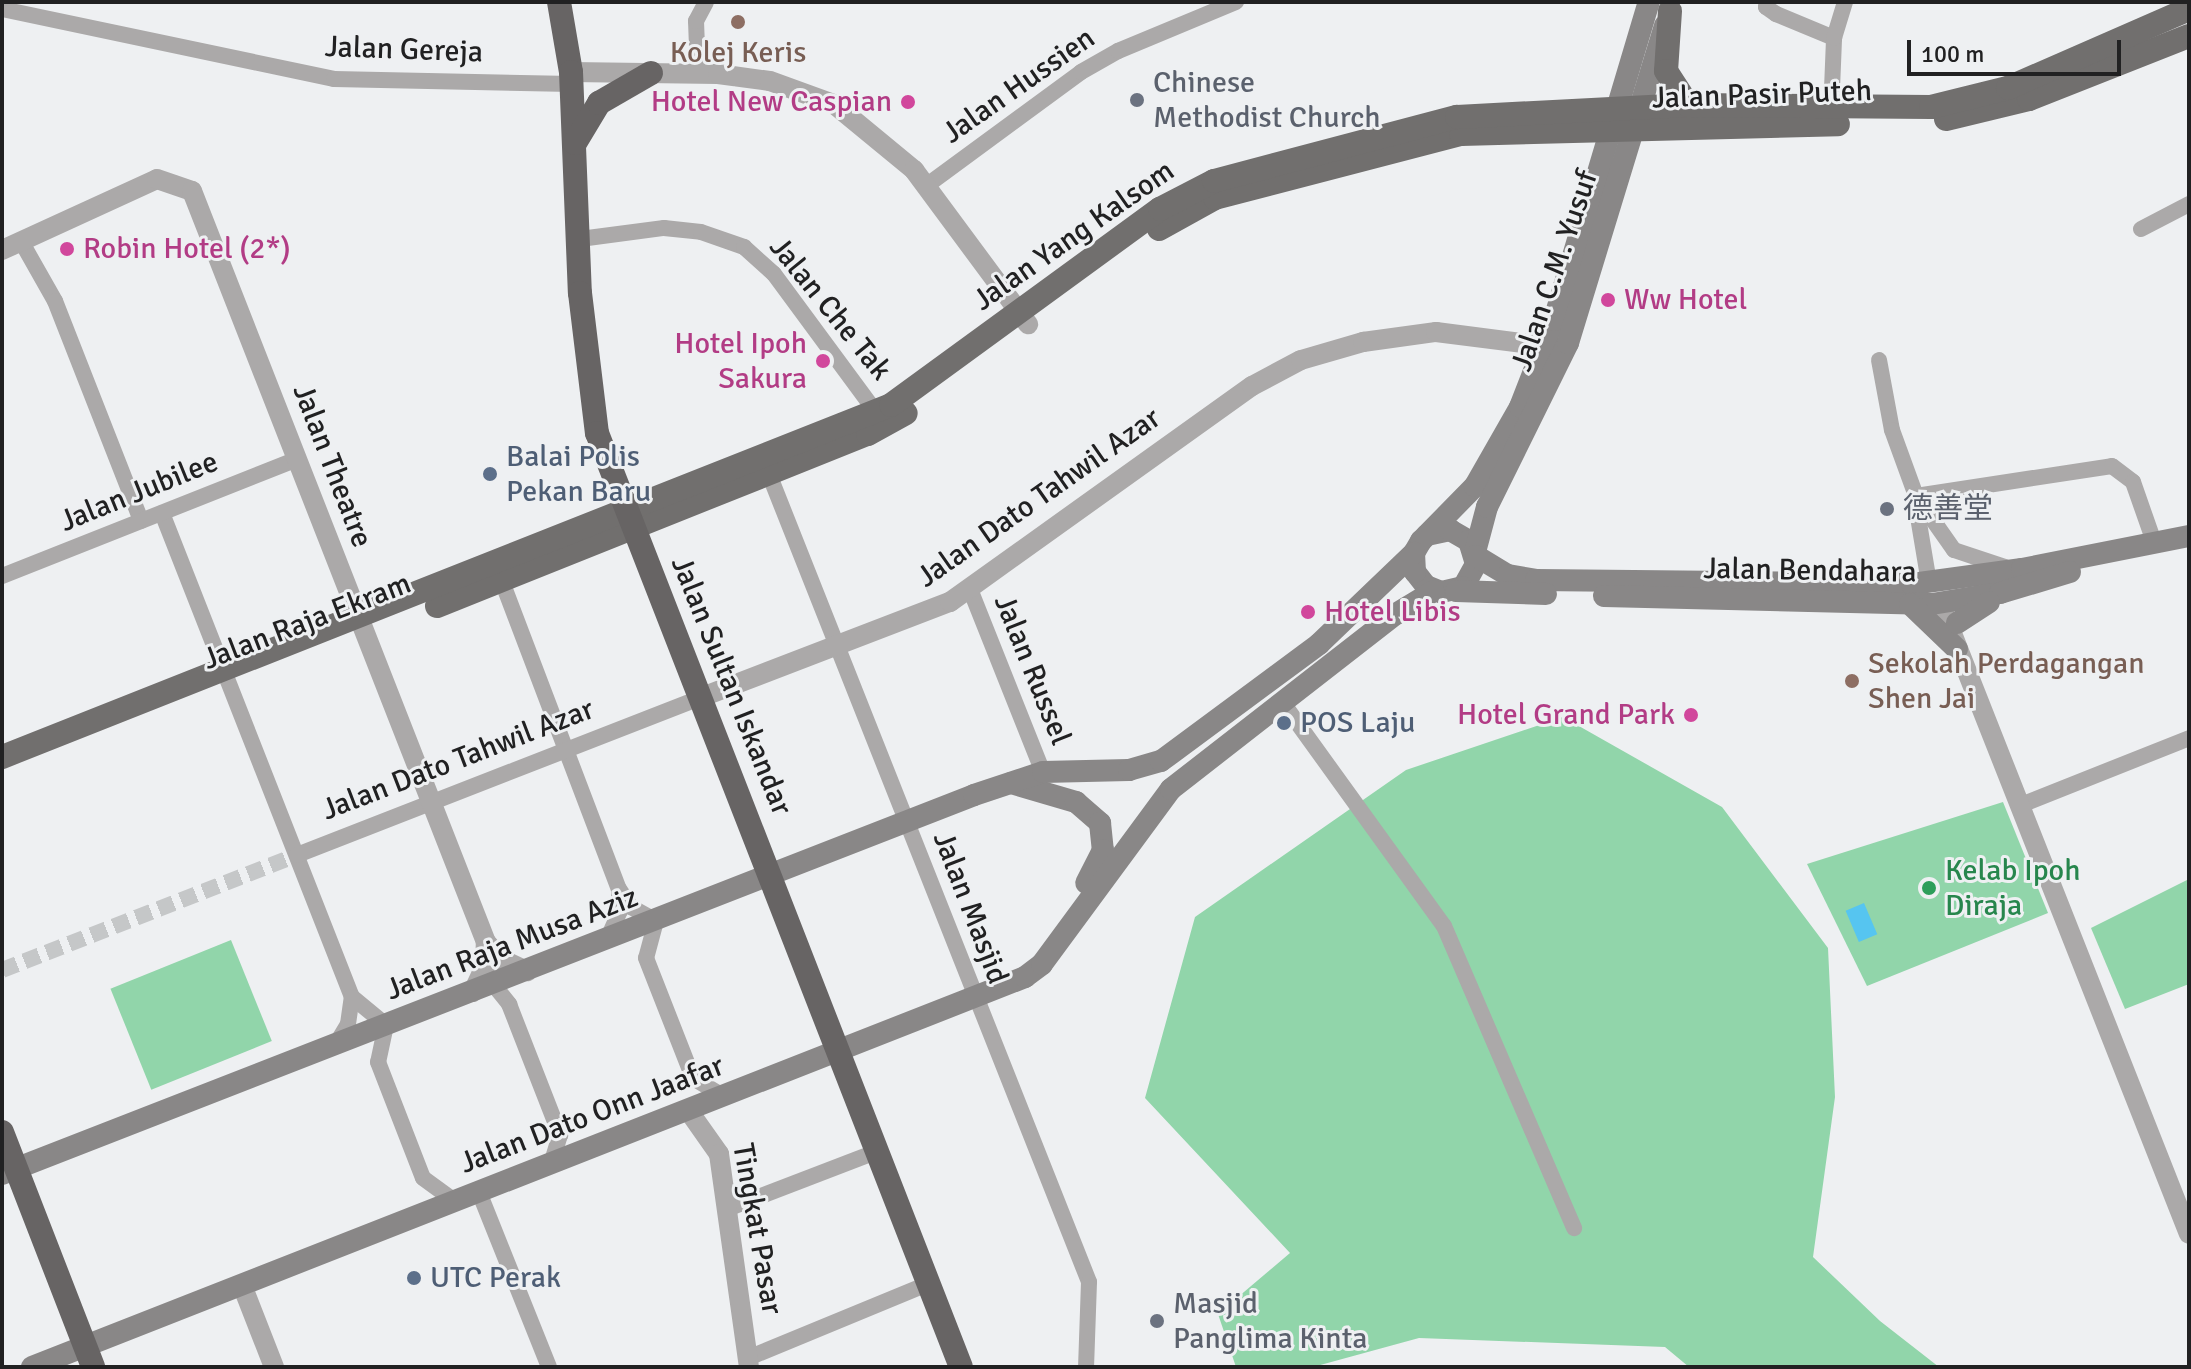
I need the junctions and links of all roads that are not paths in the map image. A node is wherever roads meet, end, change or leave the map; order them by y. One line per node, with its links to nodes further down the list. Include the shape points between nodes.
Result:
1 (559, 2): 12 (highway, Jalan Sultan Iskandar)
2 (706, 2): 11 (street, via 696,21)
3 (1236, 2): 17 (street, Jalan Hussien, via 1081,72)
4 (1767, 2): 9 (street, via 1776,14)
5 (1845, 2): 9 (street)
6 (1664, 5): 13 (main road, via 1666,71); 15 (main road, Jalan C.M. Yusuf)
7 (2, 9): 12 (street, Jalan Gereja, via 334,79)
8 (2184, 18): 14 (main road, Jalan Pasir Puteh, via 1974,98)
9 (1834, 38): 14 (street)
10 (651, 73): 11 (street); 12 (street); 16 (highway, via 599,103)
11 (698, 73): 17 (street, via 770,81 834,104)
12 (572, 78): 16 (highway, Jalan Sultan Iskandar)
13 (1688, 105): 14 (main road, Jalan Pasir Puteh); 15 (main road, Jalan Pasir Puteh)
14 (1831, 116): 15 (main road, Jalan Pasir Puteh)
15 (1624, 119): 23 (main road, Jalan Yang Kalsom, via 1446,119 1178,197); 24 (main road, Jalan C.M. Yusuf); 36 (main road, Jalan C.M. Yusuf, via 1568,343 1487,507)
16 (575, 143): 20 (highway, Jalan Sultan Iskandar)
17 (926, 186): 23 (street)
18 (2189, 204): 19 (street)
19 (2141, 229)
20 (580, 239): 26 (street, Jalan Che Tak, via 664,228 701,232 744,247 774,274); 31 (highway, Jalan Sultan Iskandar, via 593,416)
21 (21, 241): 22 (street); 27 (street, Jalan Theatre, via 157,179 192,191); 32 (street, via 55,301)
22 (2, 250)
23 (1024, 318): 26 (main road, Jalan Yang Kalsom)
24 (1545, 346): 35 (main road, Jalan C.M. Yusuf, via 1485,473); 41 (street, Jalan Dato Tahwil Azar, via 1436,332 1363,342 1301,360 1252,386)
25 (1879, 360): 29 (street, via 1892,430)
26 (881, 418): 28 (main road, Jalan Yang Kalsom); 31 (main road, Jalan Yang Kalsom)
27 (297, 459): 30 (street, Jalan Jubilee); 45 (street, Jalan Theatre)
28 (769, 474): 31 (main road, Jalan Yang Kalsom); 46 (street, Jalan Masjid)
29 (1916, 496): 34 (street, via 2112,466 2133,482); 39 (street, via 1954,550); 43 (street)
30 (162, 513): 32 (street, Jalan Jubilee); 49 (street)
31 (631, 520): 37 (main road, Jalan Raja Ekram); 50 (highway, Jalan Sultan Iskandar)
32 (141, 521): 38 (street, Jalan Jubilee)
33 (2189, 536): 34 (main road, Jalan Bendahara)
34 (2154, 542): 39 (main road, Jalan Bendahara)
35 (1421, 544): 36 (main road, via 1450,530 1469,541); 42 (main road, via 1415,572); 55 (main road, Jalan C.M. Yusuf, via 1319,644 1174,754 1129,770)
36 (1475, 554): 40 (main road, Jalan Bendahara, via 1521,578); 42 (main road, via 1470,580)
37 (498, 573): 45 (main road, Jalan Raja Ekram); 53 (street)
38 (2, 576)
39 (2021, 579): 43 (main road, Jalan Bendahara); 43 (main road, via 1970,611)
40 (1580, 588): 42 (main road, Jalan Bendahara); 43 (main road, Jalan Bendahara, via 1860,582); 44 (main road, Jalan Bendahara)
41 (970, 589): 46 (street, Jalan Dato Tahwil Azar, via 930,611); 55 (street, Jalan Russel)
42 (1445, 591): 51 (main road)
43 (1944, 602): 44 (main road, Jalan Bendahara); 47 (street); 48 (street)
44 (1910, 604): 47 (main road)
45 (362, 626): 49 (main road, Jalan Raja Ekram); 58 (street, Jalan Theatre)
46 (837, 647): 50 (street, Jalan Dato Tahwil Azar); 60 (street, Jalan Masjid)
47 (1957, 649): 48 (street)
48 (1971, 676): 59 (street)
49 (228, 679): 54 (main road, Jalan Raja Ekram); 56 (main road, Jalan Raja Ekram); 61 (street)
50 (702, 697): 53 (street, Jalan Dato Tahwil Azar); 62 (highway, Jalan Sultan Iskandar)
51 (1283, 703): 64 (main road, Jalan Dato Onn Jaafar, via 1171,789); 84 (street, via 1444,926)
52 (2189, 739): 59 (street)
53 (566, 750): 58 (street, Jalan Dato Tahwil Azar); 63 (street)
54 (2, 757)
55 (1043, 772): 57 (main road, Jalan Raja Musa Aziz)
56 (2, 775)
57 (1010, 783): 60 (main road, Jalan Raja Musa Aziz); 64 (main road, via 1076,802 1100,823 1103,850 1083,889)
58 (431, 803): 61 (street, Jalan Dato Tahwil Azar); 67 (street, Jalan Theatre)
59 (2021, 805): 85 (street)
60 (905, 820): 62 (main road, Jalan Raja Musa Aziz); 71 (street, Jalan Masjid)
61 (297, 855): 70 (street)
62 (771, 875): 65 (main road, Jalan Raja Musa Aziz); 74 (highway, Jalan Sultan Iskandar)
63 (619, 889): 65 (street, via 631,907); 66 (street, via 620,911)
64 (1080, 908): 71 (main road, Jalan Dato Onn Jaafar, via 1042,964)
65 (656, 921): 66 (main road, Jalan Raja Musa Aziz); 75 (street, via 645,949 657,984 693,1078)
66 (607, 940): 68 (main road, Jalan Raja Musa Aziz)
67 (486, 942): 68 (street, via 501,959); 69 (street)
68 (527, 971): 69 (main road, Jalan Raja Musa Aziz)
69 (483, 988): 72 (main road, Jalan Raja Musa Aziz); 79 (street, via 509,1004 560,1135)
70 (352, 997): 72 (street); 73 (street, via 348,1024)
71 (974, 997): 74 (main road, Jalan Dato Onn Jaafar); 94 (street, Jalan Masjid, via 1089,1282)
72 (386, 1025): 73 (main road, Jalan Raja Musa Aziz); 82 (street, via 376,1054 423,1178)
73 (336, 1044): 80 (main road, Jalan Raja Musa Aziz)
74 (839, 1051): 75 (main road, Jalan Dato Onn Jaafar); 78 (highway, Jalan Sultan Iskandar)
75 (723, 1096): 76 (main road, Jalan Dato Onn Jaafar)
76 (688, 1110): 79 (main road, Jalan Dato Onn Jaafar); 83 (street, Tingkat Pasar, via 716,1145)
77 (2, 1132): 80 (highway)
78 (878, 1151): 83 (street); 86 (highway, Jalan Sultan Iskandar)
79 (551, 1164): 81 (main road, Jalan Dato Onn Jaafar)
80 (9, 1171): 88 (highway)
81 (479, 1192): 82 (main road, Jalan Dato Onn Jaafar); 92 (street)
82 (455, 1201): 87 (main road, Jalan Dato Onn Jaafar)
83 (727, 1209): 89 (street, Tingkat Pasar)
84 (1574, 1228)
85 (2189, 1234)
86 (930, 1283): 89 (street); 93 (highway, Jalan Sultan Iskandar)
87 (242, 1285): 88 (main road, Jalan Dato Onn Jaafar); 91 (street)
88 (90, 1357): 90 (main road, Jalan Dato Onn Jaafar)
89 (748, 1362)
90 (32, 1367)
91 (274, 1367)
92 (549, 1367)
93 (961, 1367)
94 (1086, 1367)

